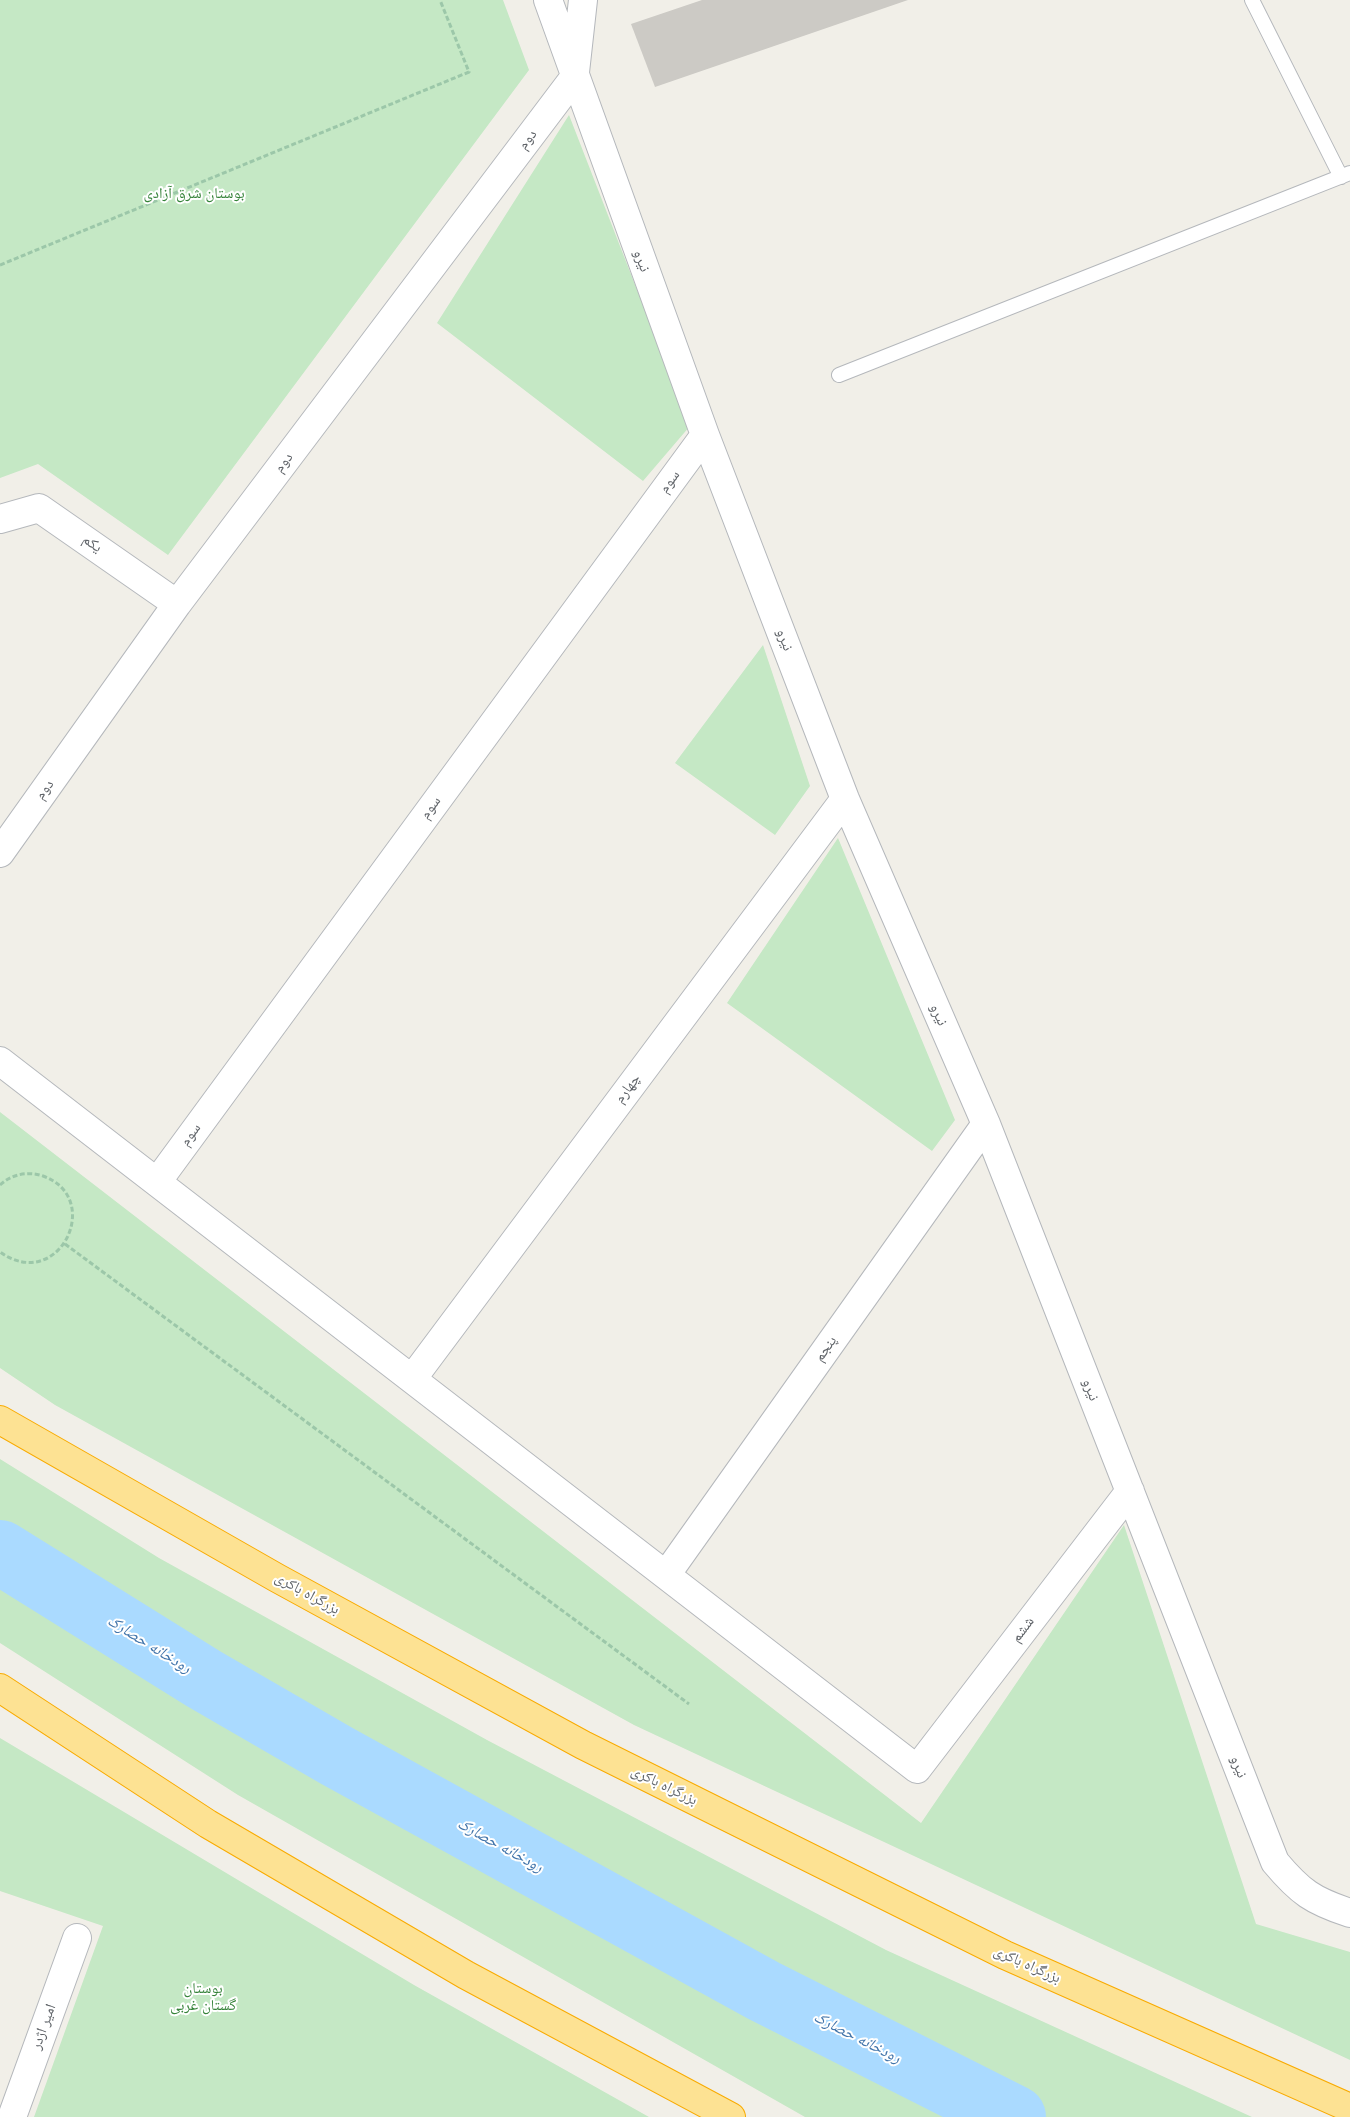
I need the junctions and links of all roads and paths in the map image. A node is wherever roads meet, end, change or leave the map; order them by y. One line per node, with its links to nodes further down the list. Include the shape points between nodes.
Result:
1 (440, 0): 7 (path, via 469,72)
2 (548, 0): 5 (street, نیرو)
3 (584, 0): 5 (street, نیرو)
4 (1252, 0): 6 (lane)
5 (574, 78): 9 (street, نیرو); 11 (street, دوم)
6 (1345, 175): 8 (lane)
7 (0, 265)
8 (839, 375)
9 (705, 435): 12 (street, نیرو); 16 (street, سوم)
10 (0, 519): 11 (street, یکم, via 39,508)
11 (178, 604): 13 (street, دوم)
12 (844, 799): 15 (street, نیرو); 20 (street, چهارم)
13 (0, 853)
14 (0, 1061): 16 (street)
15 (986, 1124): 22 (street, نیرو); 23 (street, پنجم)
16 (156, 1182): 20 (street)
17 (0, 1185): 18 (path, via 22,1174 36,1174 51,1179 62,1188 70,1201 73,1216 72,1231)
18 (65, 1244): 19 (path, via 55,1254 27,1263 13,1260); 25 (path)
19 (0, 1252)
20 (412, 1379): 23 (street)
21 (0, 1420): 28 (highway, بزرگراه باکری, via 268,1573 583,1745 1005,1955)
22 (1130, 1491): 23 (street, ششم, via 917,1769); 26 (street, نیرو, via 1275,1862 1295,1886 1325,1905)
23 (666, 1575)
24 (0, 1688): 30 (highway, via 208,1824 276,1864 466,1975)
25 (689, 1704)
26 (1350, 1913)
27 (76, 1938): 29 (street, امیر اژدر)
28 (1350, 2108)
29 (12, 2117)
30 (731, 2117)

